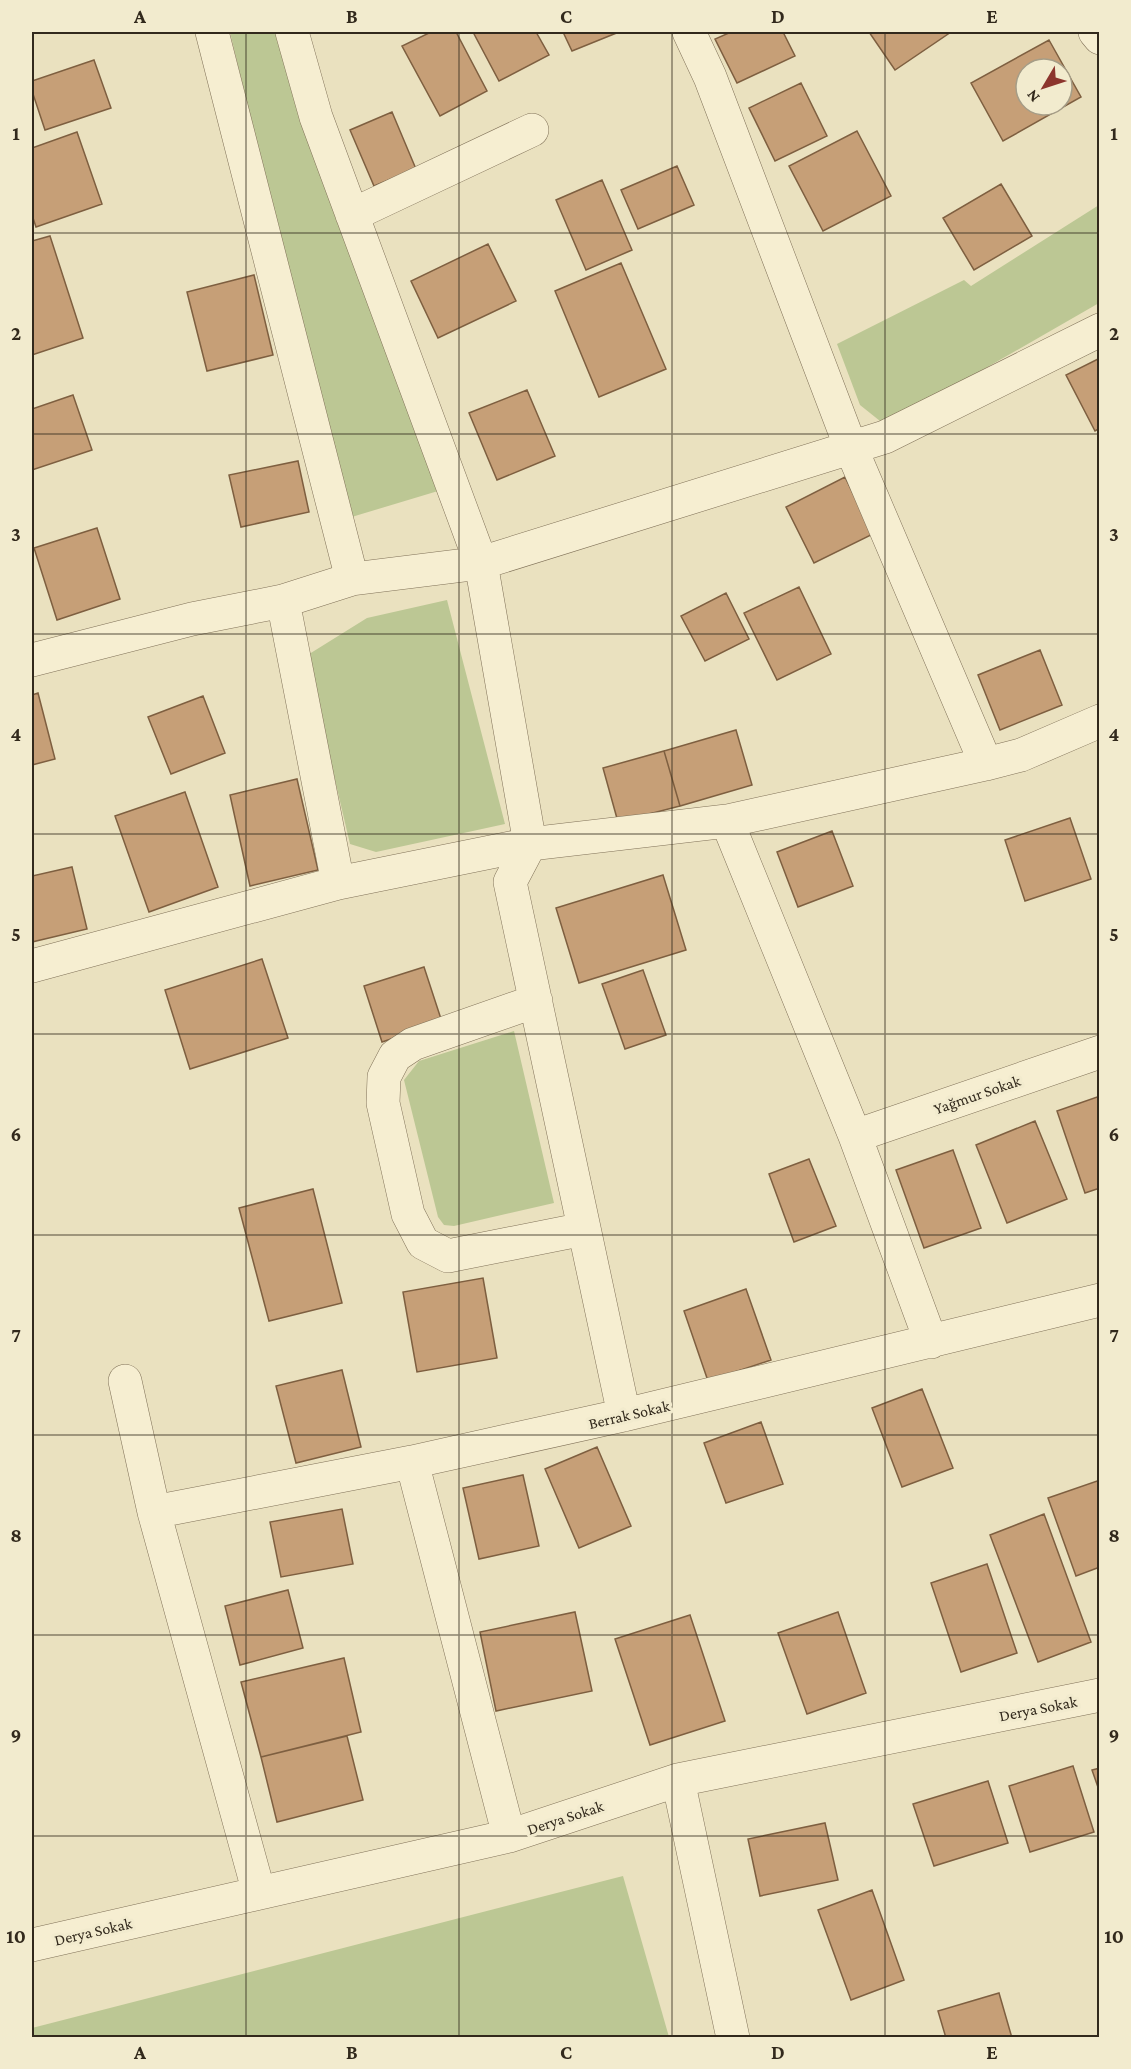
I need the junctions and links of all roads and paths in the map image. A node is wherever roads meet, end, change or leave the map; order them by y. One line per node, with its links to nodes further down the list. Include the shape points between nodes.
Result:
1 (212, 32): 11 (street)
2 (292, 32): 7 (street, via 316,117)
3 (689, 32): 9 (street, via 710,77)
4 (1095, 32): 5 (street)
5 (1100, 38)
6 (532, 130): 7 (street)
7 (352, 215): 10 (street)
8 (1100, 330): 9 (street, via 885,437)
9 (851, 448): 10 (street); 15 (street)
10 (481, 563): 11 (street); 17 (street)
11 (352, 579): 12 (street)
12 (283, 601): 13 (street, via 192,619); 18 (street)
13 (32, 660)
14 (1100, 721): 15 (street, via 1021,755)
15 (986, 764): 16 (street)
16 (728, 821): 17 (street); 22 (street)
17 (530, 844): 18 (street); 20 (street, via 510,882)
18 (338, 883): 19 (street)
19 (32, 966)
20 (536, 1001): 23 (street); 23 (street, via 413,1044 395,1056 384,1077 383,1103 408,1214 423,1243 448,1256)
21 (1100, 1052): 22 (street, Yağmur Sokak)
22 (855, 1136): 25 (street)
23 (584, 1229): 27 (street)
24 (1100, 1300): 25 (street, Berrak Sokak)
25 (932, 1342): 27 (street, Berrak Sokak)
26 (125, 1382): 29 (street)
27 (624, 1415): 28 (street, Berrak Sokak)
28 (412, 1462): 29 (street, Berrak Sokak); 32 (street)
29 (154, 1512): 33 (street)
30 (1100, 1695): 31 (street, Derya Sokak)
31 (678, 1780): 32 (street, Derya Sokak); 35 (street)
32 (509, 1836): 33 (street, Derya Sokak)
33 (260, 1893): 34 (street, Derya Sokak)
34 (32, 1945)
35 (733, 2037)

